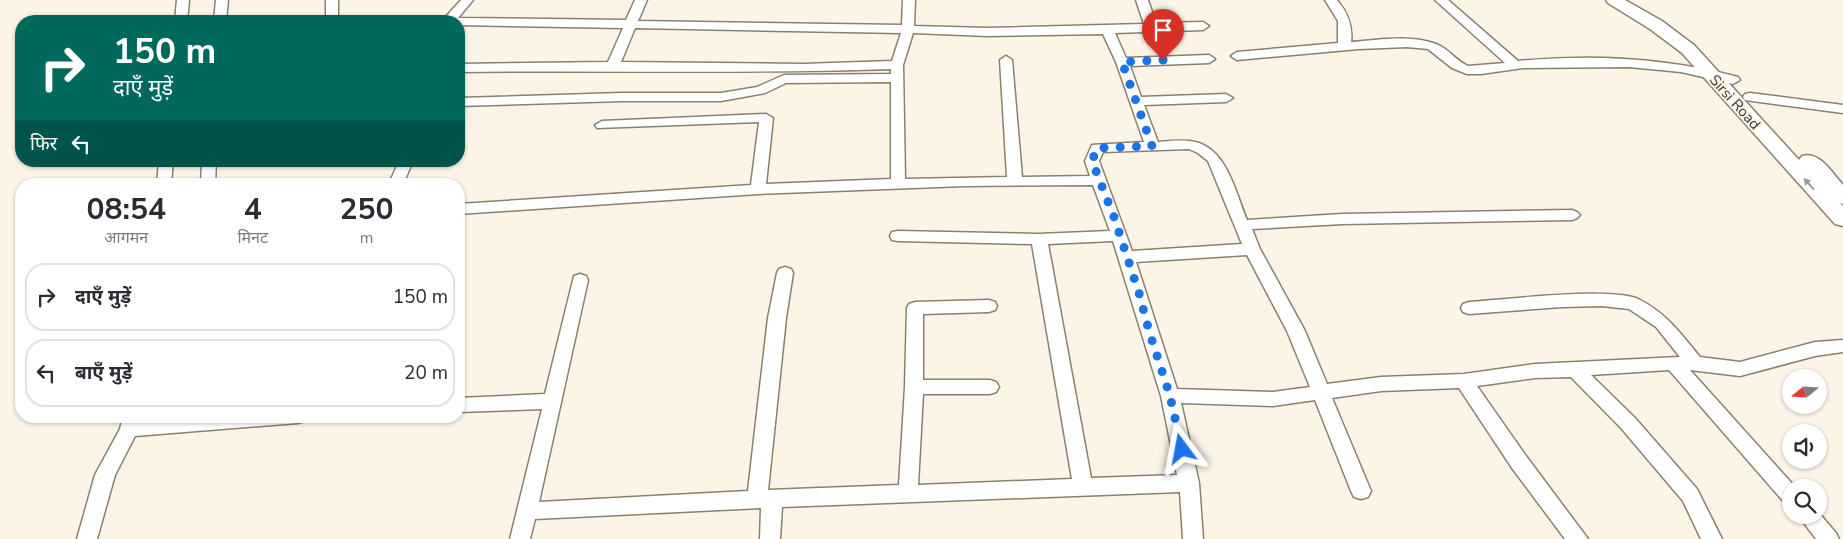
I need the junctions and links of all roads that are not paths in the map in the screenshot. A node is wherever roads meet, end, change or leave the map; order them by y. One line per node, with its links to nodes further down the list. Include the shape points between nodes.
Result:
1 (183, 0): 12 (street)
2 (222, 0): 13 (street)
3 (332, 0): 14 (street)
4 (467, 0): 15 (street)
5 (641, 0): 17 (street)
6 (909, 0): 20 (street)
7 (1142, 0): 19 (street)
8 (1331, 0): 22 (street, via 1344,20 1347,33)
9 (1441, 0): 27 (street)
10 (1614, 0): 31 (main road, Sirsi Road, via 1656,24 1688,49)
11 (1631, 0): 32 (main road, Sirsi Road, via 1696,43)
12 (182, 15)
13 (221, 15)
14 (332, 15)
15 (453, 15)
16 (465, 21): 17 (street)
17 (630, 23): 20 (street); 28 (street)
18 (1203, 26): 19 (street)
19 (1151, 27): 21 (street)
20 (908, 29): 21 (street); 30 (street)
21 (1107, 30): 26 (street)
22 (1344, 46): 23 (street); 27 (street, via 1431,46 1466,70)
23 (1238, 56)
24 (1209, 59): 26 (street)
25 (1006, 60): 41 (street)
26 (1122, 62): 35 (street)
27 (1514, 64): 31 (street, via 1640,62)
28 (613, 66): 29 (street); 30 (street)
29 (465, 68)
30 (897, 72): 36 (street, via 784,79 760,90 721,97); 42 (street)
31 (1707, 72): 32 (street); 47 (main road, Sirsi Road, one-way to 31)
32 (1733, 80): 33 (main road, Sirsi Road)
33 (1750, 96): 37 (street); 44 (main road, Sirsi Road)
34 (1226, 98): 35 (street)
35 (1137, 101): 39 (street)
36 (465, 102)
37 (1843, 109)
38 (602, 124): 43 (street, via 766,118)
39 (1152, 146): 40 (street, via 1097,148 1092,161); 48 (street, via 1189,145 1207,151 1215,160)
40 (1099, 180): 41 (street); 50 (street)
41 (1015, 182): 42 (street)
42 (898, 183): 43 (street)
43 (758, 188): 45 (street)
44 (1843, 197)
45 (465, 209)
46 (1572, 215): 48 (street, via 1342,218)
47 (1843, 219)
48 (1242, 224): 52 (street)
49 (898, 236): 51 (street)
50 (1119, 236): 51 (street); 53 (street)
51 (1039, 239): 72 (street)
52 (1252, 249): 53 (street); 65 (street, via 1296,331)
53 (1127, 257): 66 (street)
54 (784, 273): 75 (street, via 777,318)
55 (580, 280): 67 (street)
56 (989, 306): 63 (street, via 915,308)
57 (1469, 308): 59 (street, via 1602,300 1632,303 1662,323)
58 (1840, 350): 59 (street, via 1815,348 1740,369)
59 (1695, 363): 60 (street)
60 (1674, 364): 61 (street); 71 (street)
61 (1575, 370): 62 (street, via 1535,371); 83 (street, via 1628,423 1690,494)
62 (1464, 382): 65 (street, via 1381,384); 82 (street, via 1502,439)
63 (914, 387): 64 (street); 74 (street)
64 (990, 387)
65 (1322, 394): 66 (street, via 1273,399); 73 (street)
66 (1170, 396): 70 (street)
67 (553, 401): 68 (street); 76 (street)
68 (465, 405)
69 (134, 423): 78 (street, via 105,474)
70 (1189, 483): 72 (street); 81 (street)
71 (1782, 486)
72 (1083, 487): 74 (street)
73 (1361, 491)
74 (908, 494): 75 (street)
75 (765, 499): 76 (street); 80 (street)
76 (527, 511): 79 (street)
77 (1815, 524): 84 (street)
78 (87, 539)
79 (520, 539)
80 (770, 539)
81 (1193, 539)
82 (1578, 539)
83 (1712, 539)
84 (1827, 539)

